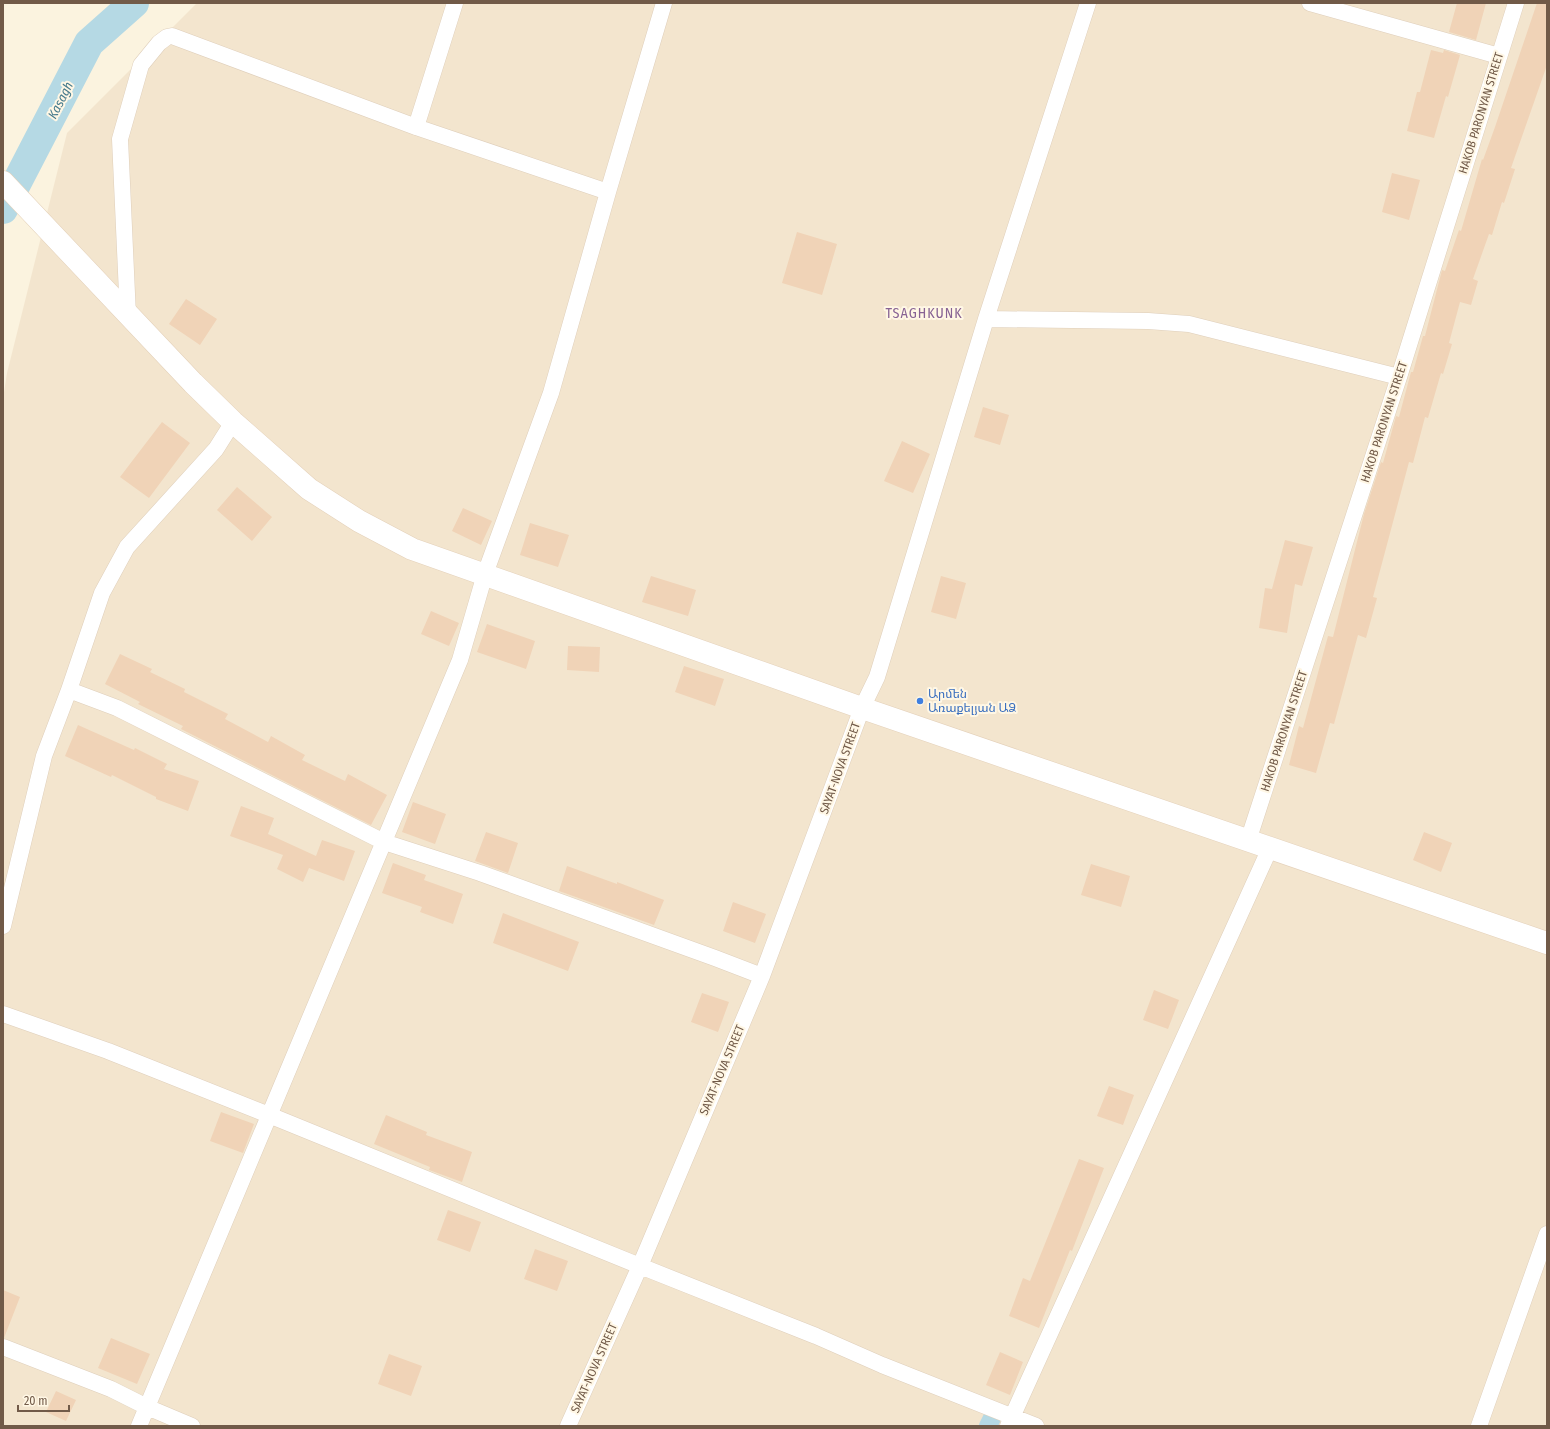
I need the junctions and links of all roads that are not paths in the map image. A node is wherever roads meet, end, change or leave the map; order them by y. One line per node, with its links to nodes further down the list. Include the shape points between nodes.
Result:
1 (455, 3): 7 (street)
2 (664, 3): 9 (street)
3 (1088, 3): 11 (street, SAYAT-NOVA STREET)
4 (1310, 3): 6 (street)
5 (1516, 3): 6 (street, HAKOB PARONYAN STREET)
6 (1499, 56): 12 (street, HAKOB PARONYAN STREET)
7 (416, 127): 9 (street); 10 (street, via 172,36 167,37 141,65 120,139)
8 (3, 182): 10 (main road)
9 (608, 192): 14 (street, via 551,393)
10 (128, 316): 13 (main road)
11 (986, 319): 12 (street, via 1189,324); 16 (street, SAYAT-NOVA STREET, via 877,677)
12 (1399, 377): 17 (street, HAKOB PARONYAN STREET)
13 (233, 422): 14 (main road, via 309,488 359,520 412,549); 15 (street, via 216,449 126,547 102,594)
14 (485, 574): 16 (main road); 18 (street, via 460,660)
15 (69, 690): 18 (street, via 117,708); 20 (street, via 44,756)
16 (862, 708): 17 (main road); 22 (street, SAYAT-NOVA STREET)
17 (1248, 841): 19 (main road)
18 (384, 842): 22 (street); 24 (street)
19 (1270, 848): 21 (main road); 29 (street)
20 (3, 926)
21 (1547, 943)
22 (762, 976): 26 (street, SAYAT-NOVA STREET)
23 (3, 1014): 24 (street, via 108,1051)
24 (269, 1115): 26 (street); 28 (street)
25 (1547, 1234): 34 (street)
26 (640, 1266): 29 (street, via 816,1336); 32 (street, SAYAT-NOVA STREET)
27 (3, 1348): 28 (street, via 111,1390)
28 (147, 1407): 30 (street); 31 (street)
29 (1010, 1421): 33 (street)
30 (139, 1426)
31 (192, 1426)
32 (568, 1426)
33 (1036, 1426)
34 (1479, 1426)

